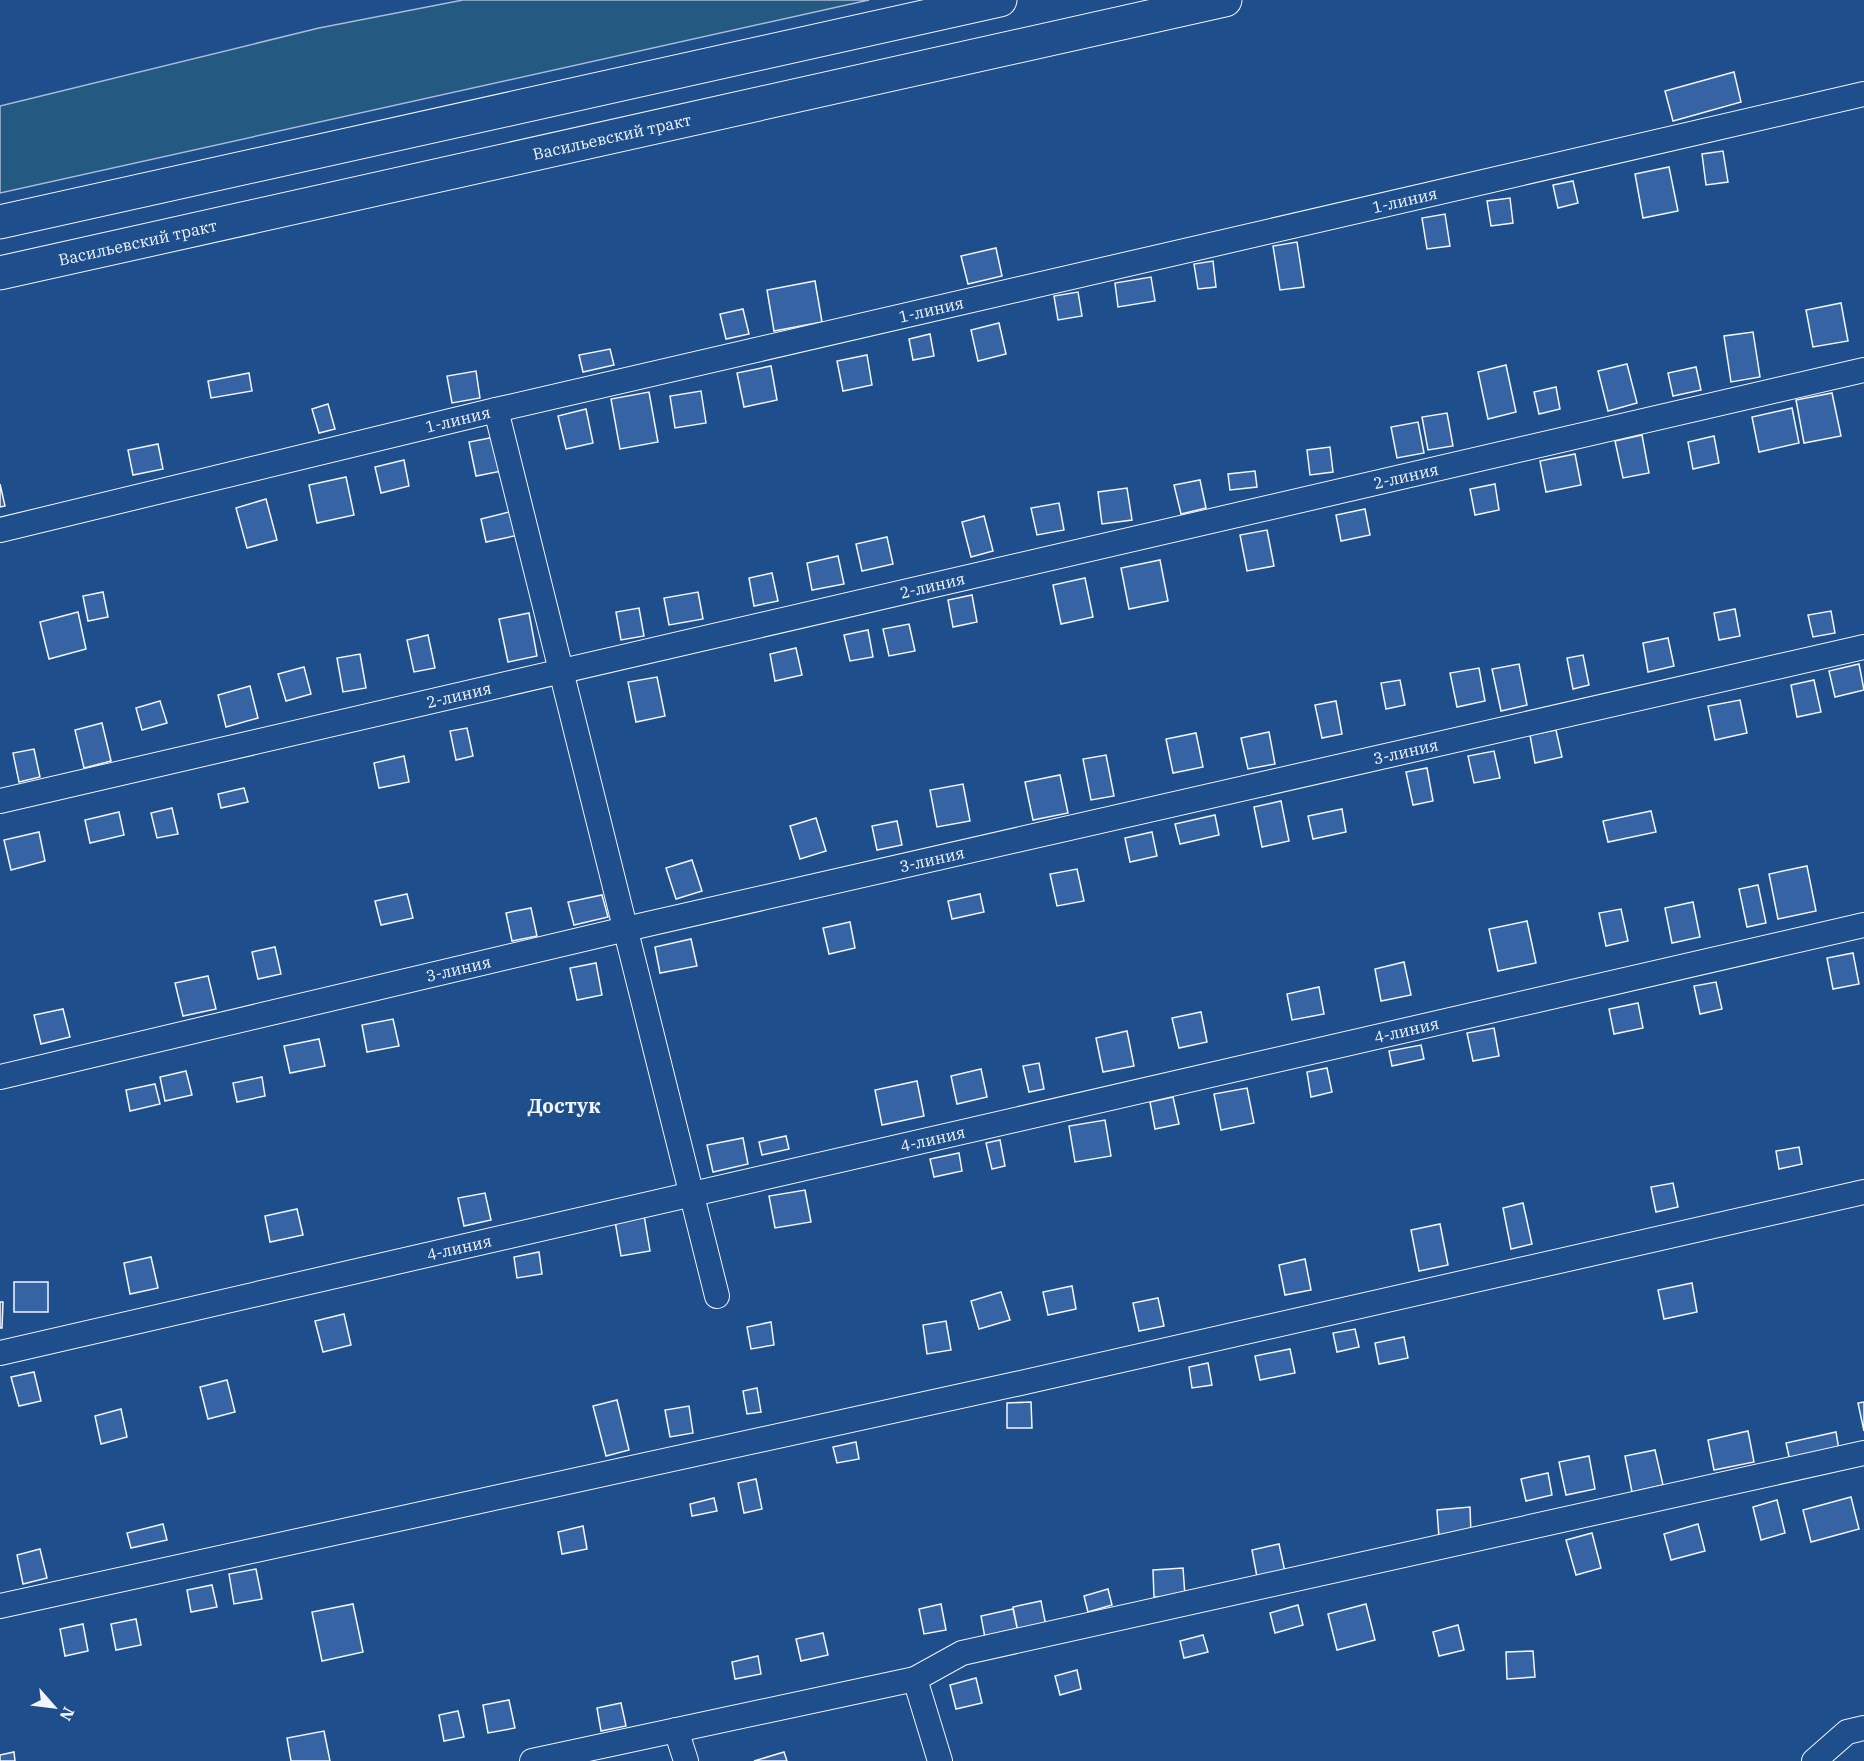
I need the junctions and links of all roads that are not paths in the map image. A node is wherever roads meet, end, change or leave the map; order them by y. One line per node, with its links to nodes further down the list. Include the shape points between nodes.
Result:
1 (1000, 0): 4 (main road)
2 (1225, 0): 5 (main road, Васильевский тракт)
3 (1864, 94): 7 (street, 1-линия)
4 (0, 222)
5 (0, 273)
6 (1864, 370): 10 (street, 2-линия)
7 (496, 410): 8 (street, 1-линия); 10 (street)
8 (0, 530)
9 (1864, 647): 13 (street, 3-линия)
10 (561, 670): 11 (street, 2-линия); 13 (street)
11 (0, 801)
12 (1864, 924): 16 (street, 4-линия)
13 (626, 929): 14 (street, 3-линия); 16 (street)
14 (0, 1077)
15 (1864, 1192): 20 (street, via 1016,1384)
16 (692, 1195): 17 (street); 18 (street, 4-линия)
17 (717, 1296)
18 (0, 1353)
19 (1864, 1453): 21 (street, via 962,1653)
20 (0, 1606)
21 (915, 1679): 23 (street); 26 (street)
22 (1864, 1728): 27 (street, via 1847,1732)
23 (676, 1730): 24 (street); 25 (street)
24 (532, 1761)
25 (686, 1761)
26 (940, 1761)
27 (1814, 1761)

